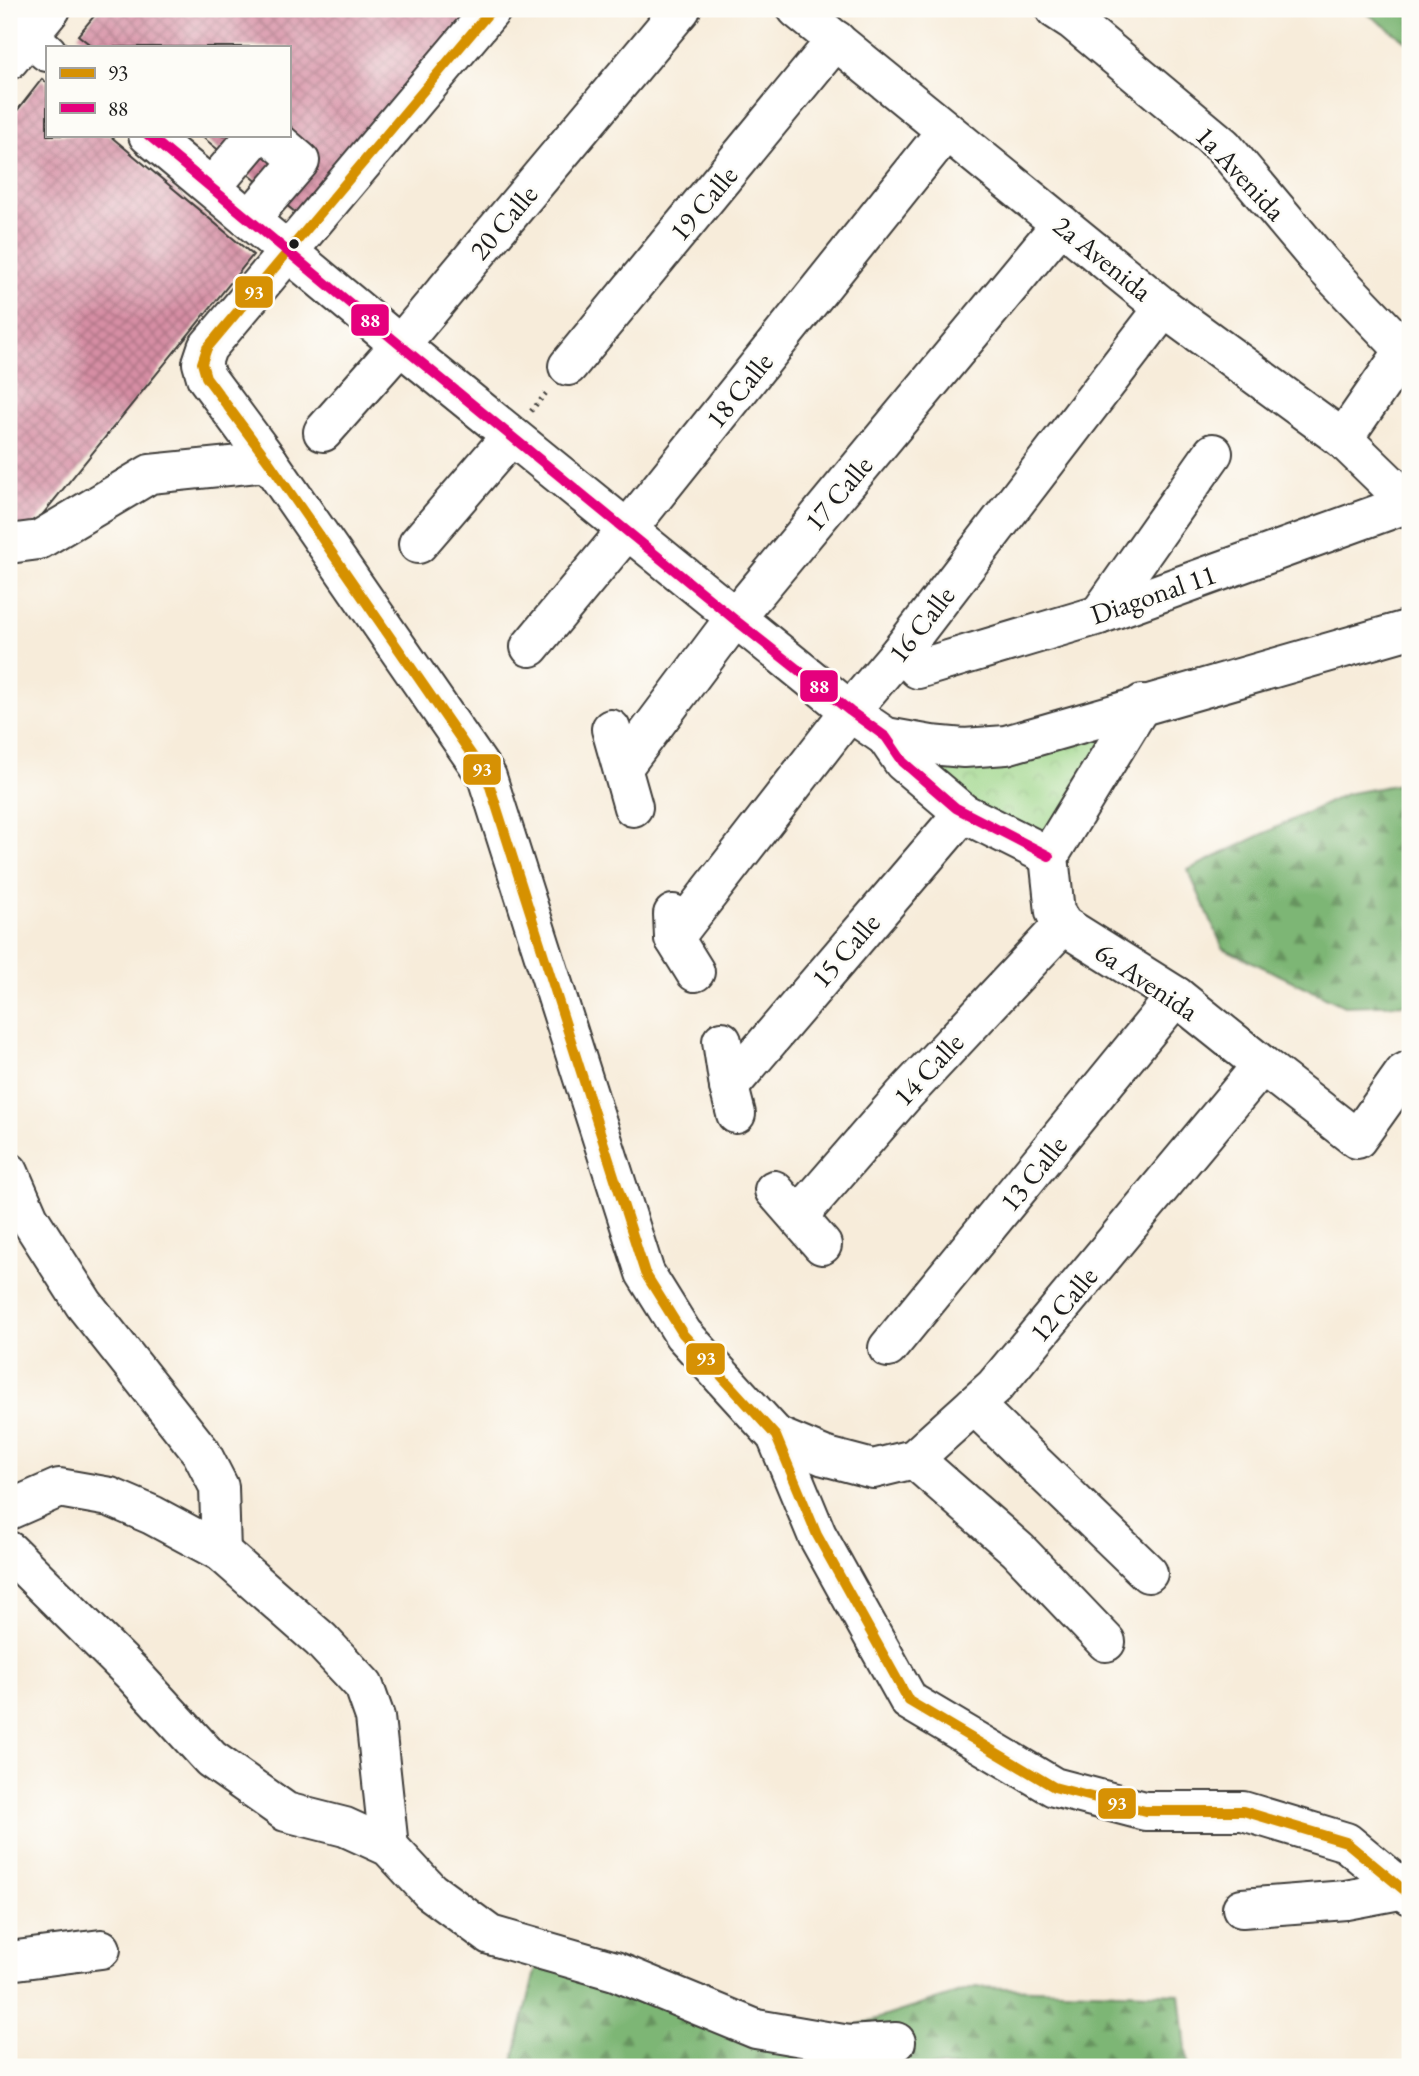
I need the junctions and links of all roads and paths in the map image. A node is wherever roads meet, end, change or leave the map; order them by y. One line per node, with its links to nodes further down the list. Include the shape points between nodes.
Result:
1 (492, 9): 13 (street)
2 (681, 9): 15 (street, 20 Calle)
3 (797, 9): 5 (street, 2a Avenida)
4 (1055, 9): 16 (street, 1a Avenida, via 1223,146 1323,265)
5 (836, 40): 6 (street, 2a Avenida); 17 (street, 19 Calle)
6 (946, 131): 12 (street, 2a Avenida); 24 (street, 18 Calle)
7 (149, 136): 10 (street)
8 (255, 136): 10 (street)
9 (271, 136): 11 (street, via 300,161)
10 (212, 187): 11 (street)
11 (250, 219): 13 (street)
12 (1061, 224): 14 (street, 2a Avenida); 28 (street, 17 Calle)
13 (288, 250): 15 (street); 22 (street, via 207,348 202,363 206,377)
14 (1164, 308): 20 (street, 2a Avenida); 31 (street, 16 Calle)
15 (400, 345): 18 (street, 20 Calle); 19 (street)
16 (1407, 354): 20 (street)
17 (568, 366)
18 (323, 432)
19 (510, 436): 24 (street); 26 (street)
20 (1343, 439): 23 (street, 2a Avenida)
21 (1213, 453): 27 (street)
22 (269, 462): 25 (street, via 150,474 39,540); 50 (street, via 487,776 645,1273 683,1334)
23 (1410, 503): 27 (street, Diagonal 11)
24 (627, 530): 28 (street); 30 (street, 18 Calle)
25 (9, 544)
26 (418, 544)
27 (1099, 615): 31 (street, Diagonal 11, via 918,669)
28 (734, 619): 33 (street); 36 (street, 17 Calle)
29 (1410, 629): 32 (street)
30 (530, 647)
31 (901, 650): 33 (street, 16 Calle)
32 (1142, 704): 35 (street, via 982,748 947,748); 39 (street)
33 (849, 712): 35 (street); 41 (street, 16 Calle, via 673,920)
34 (611, 729): 36 (street)
35 (886, 737): 38 (street, via 903,762)
36 (623, 767): 37 (street)
37 (633, 807)
38 (963, 813): 39 (street); 43 (street, 15 Calle, via 732,1101)
39 (1051, 871): 40 (street, via 1055,912)
40 (1063, 925): 42 (street, 6a Avenida); 47 (street, 14 Calle)
41 (695, 972)
42 (1177, 996): 44 (street, 6a Avenida); 48 (street, 13 Calle)
43 (722, 1041)
44 (1262, 1065): 45 (street, via 1357,1139); 49 (street, 12 Calle, via 995,1386)
45 (1410, 1070)
46 (9, 1172): 54 (street, via 29,1218 84,1304 201,1452 219,1487)
47 (798, 1217)
48 (888, 1348)
49 (974, 1405): 51 (street, 12 Calle); 55 (street)
50 (776, 1436): 51 (street, 12 Calle, via 873,1469); 58 (street, via 817,1535 909,1701 1054,1787 1145,1811 1243,1811 1346,1842)
51 (914, 1459): 56 (street, via 1017,1550)
52 (9, 1510): 54 (street, via 59,1488 110,1497)
53 (9, 1551): 57 (street, via 211,1759 286,1812 345,1827)
54 (221, 1552): 57 (street, via 321,1640 365,1686 375,1717)
55 (1148, 1573)
56 (1106, 1642)
57 (389, 1847): 62 (street, via 430,1891 490,1935 615,1971 756,2029 849,2045)
58 (1408, 1892): 59 (street)
59 (1242, 1908)
60 (101, 1949): 61 (street)
61 (9, 1961)
62 (896, 2042)

